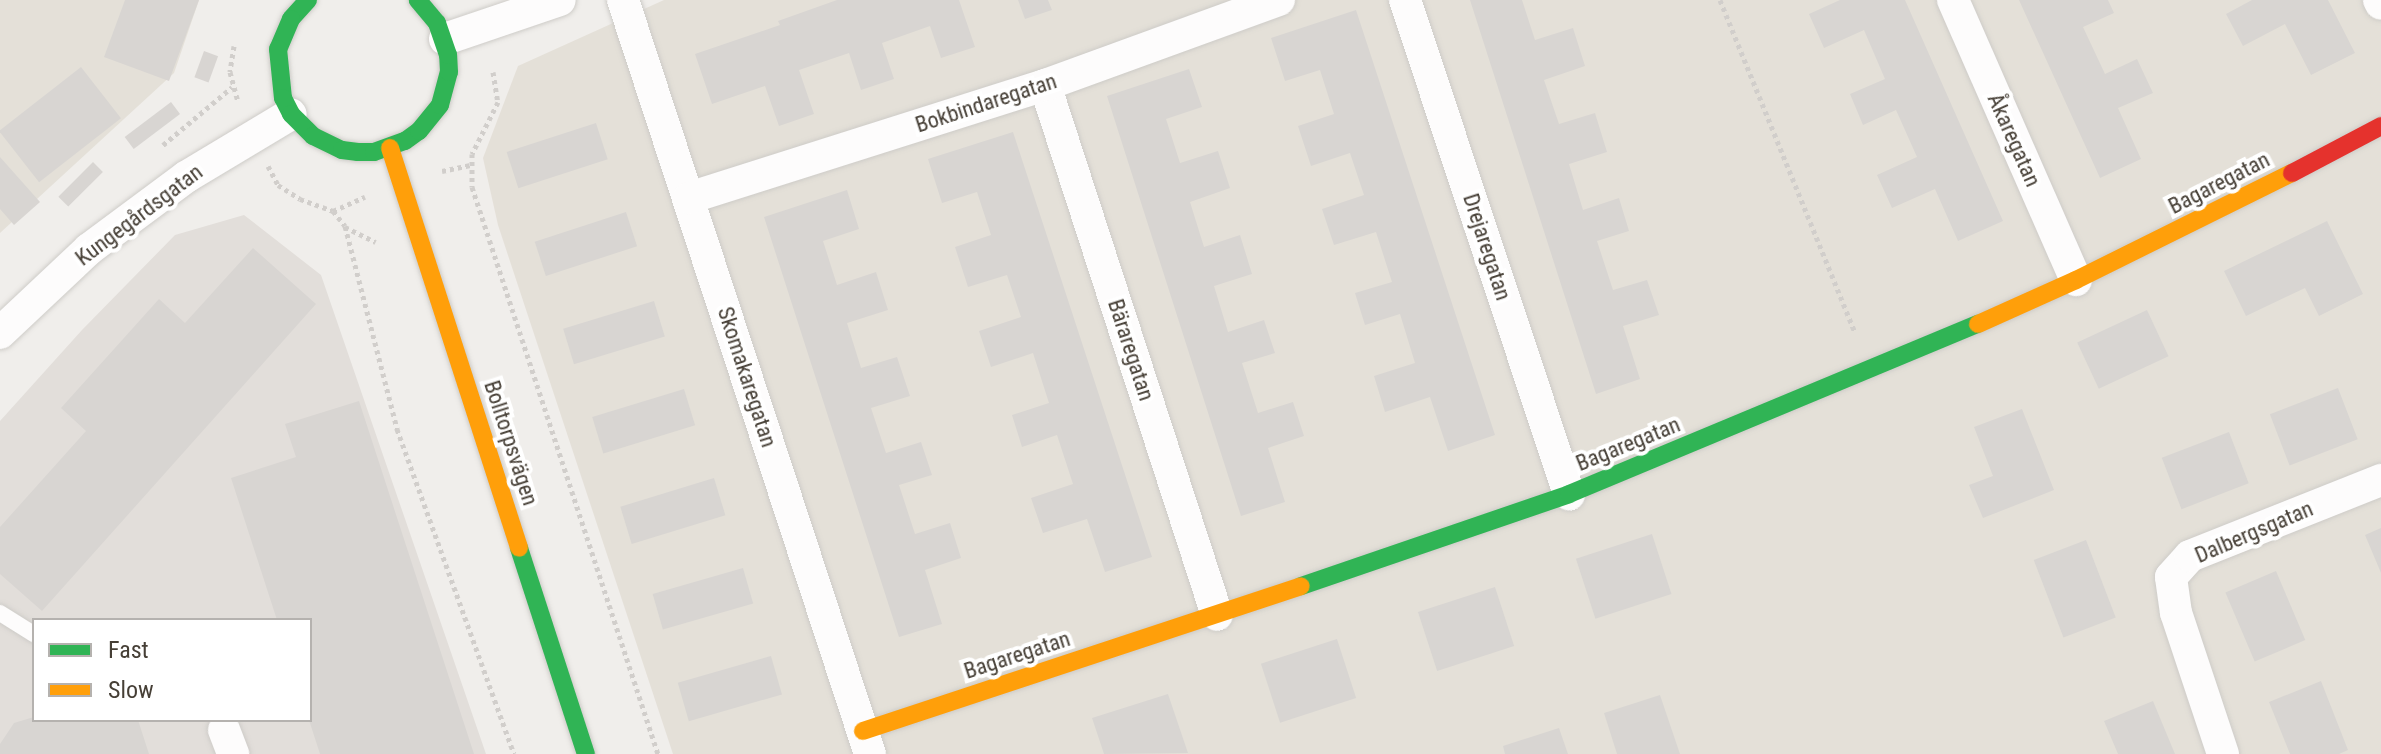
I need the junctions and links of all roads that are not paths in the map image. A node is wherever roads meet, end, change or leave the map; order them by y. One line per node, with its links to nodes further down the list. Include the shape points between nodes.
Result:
1 (308, 0): 10 (street, via 291,19 278,49 278,82)
2 (418, 0): 8 (street)
3 (560, 0): 8 (street)
4 (623, 0): 13 (street, Skomakaregatan)
5 (1279, 0): 9 (street, Bokbindaregatan)
6 (1405, 0): 17 (street, Drejaregatan)
7 (1953, 0): 14 (street, Åkaregatan)
8 (445, 39): 12 (street, via 449,72 440,105 419,131)
9 (1045, 85): 13 (street, Bokbindaregatan); 19 (street, Bäraregatan)
10 (291, 114): 12 (street, via 313,136 335,147 358,152); 15 (street, Kungegårdsgatan, via 186,177 89,249)
11 (2381, 126): 14 (street, Bagaregatan)
12 (390, 148): 22 (street, Bolltorpsvägen)
13 (689, 198): 21 (street, Skomakaregatan)
14 (2076, 280): 17 (street, Bagaregatan, via 1871,371)
15 (0, 333)
16 (2381, 480): 23 (street, Dalbergsgatan, via 2190,556 2171,577 2176,613)
17 (1569, 494): 19 (street, Bagaregatan)
18 (0, 613): 20 (lane)
19 (1217, 615): 21 (street, Bagaregatan)
20 (32, 633)
21 (866, 743)
22 (586, 754)
23 (2223, 754)

